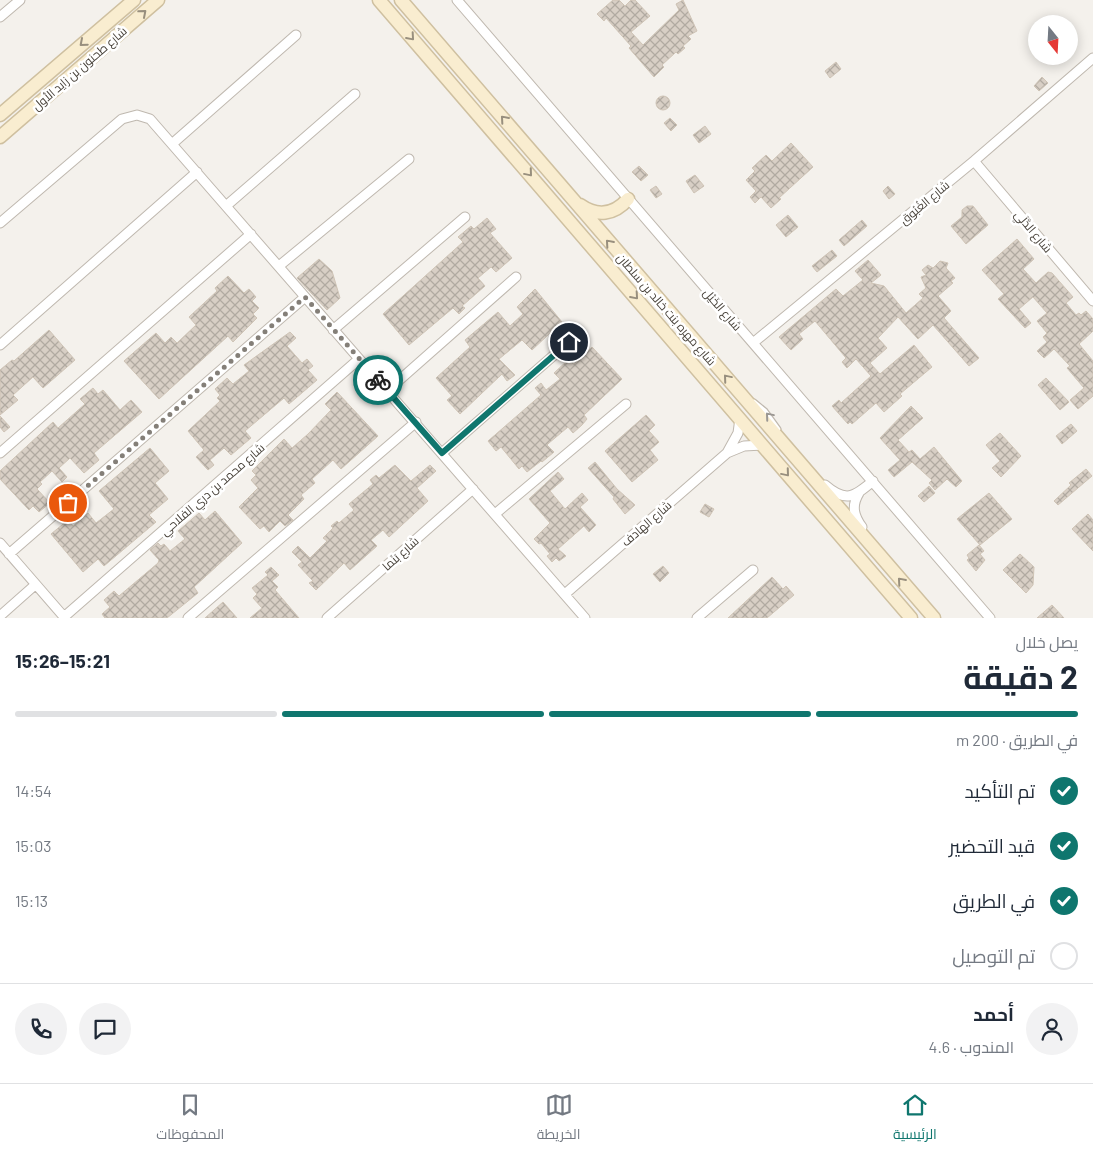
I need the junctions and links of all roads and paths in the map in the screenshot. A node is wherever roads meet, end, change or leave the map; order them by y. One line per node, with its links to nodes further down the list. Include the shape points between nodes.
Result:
1 (20, 0): 7 (street)
2 (134, 0): 11 (street, شارع طحنون بن زايد الأول, one-way to 11)
3 (158, 0): 12 (street, شارع طحنون بن زايد الأول, one-way to 3)
4 (379, 0): 34 (street, شارع مهره بنت خالد بن سلطان, one-way to 34)
5 (401, 0): 17 (street, شارع مهره بنت خالد بن سلطان, one-way to 5)
6 (456, 0): 18 (street, شارع الخَيْل)
7 (0, 17)
8 (296, 35): 13 (street)
9 (1093, 58): 15 (street, شارع الغُبُوق)
10 (355, 94): 19 (street)
11 (0, 115)
12 (0, 137)
13 (172, 144): 16 (street); 21 (street, via 144,116 122,120)
14 (409, 158): 23 (street)
15 (974, 161): 26 (street, شارع الدَّلَي); 29 (street, شارع الغُبُوق)
16 (197, 172): 19 (street); 30 (street)
17 (569, 197): 18 (street, via 600,213 616,210); 40 (street, شارع مهره بنت خالد بن سلطان, one-way to 17)
18 (628, 199): 29 (street, شارع الخَيْل)
19 (226, 206): 22 (street)
20 (465, 217): 27 (street)
21 (0, 223)
22 (251, 234): 23 (street); 37 (street)
23 (279, 266): 25 (street)
24 (516, 277): 32 (street)
25 (305, 297): 27 (street); 47 (street)
26 (1093, 301)
27 (333, 330): 31 (street)
28 (569, 342): 38 (street)
29 (753, 343): 41 (street, شارع الخَيْل)
30 (0, 345)
31 (359, 359): 32 (street); 52 (street, شارع محمد بن دري الفلاحي)
32 (387, 391): 35 (street)
33 (626, 404): 44 (street)
34 (740, 418): 36 (street, شارع مهره بنت خالد بن سلطان); 39 (street, شارع الهادف, via 738,433)
35 (416, 422): 38 (street); 53 (street)
36 (763, 445): 39 (street, شارع الهادف, via 744,446); 57 (street, شارع مهره بنت خالد بن سلطان, one-way to 57)
37 (0, 453)
38 (442, 453): 42 (street)
39 (727, 453): 50 (street, شارع الهادف)
40 (806, 473): 43 (street, via 840,496); 46 (street, شارع مهره بنت خالد بن سلطان)
41 (873, 481): 43 (street); 59 (street, شارع الخَيْل)
42 (473, 489): 44 (street); 54 (street, شارع بَنَما)
43 (859, 493): 46 (street, via 854,502 854,512)
44 (495, 514): 50 (street)
45 (0, 543): 47 (street, شارع محمد بن دري الفلاحي)
46 (875, 551): 58 (street, شارع مهره بنت خالد بن سلطان, one-way to 46)
47 (9, 554): 49 (street, شارع محمد بن دري الفلاحي)
48 (753, 570): 56 (street)
49 (35, 585): 51 (street); 52 (street, شارع محمد بن دري الفلاحي)
50 (565, 594): 55 (street)
51 (0, 616)
52 (64, 618)
53 (188, 618)
54 (327, 618)
55 (585, 618)
56 (697, 618)
57 (911, 618)
58 (934, 618)
59 (990, 618)

